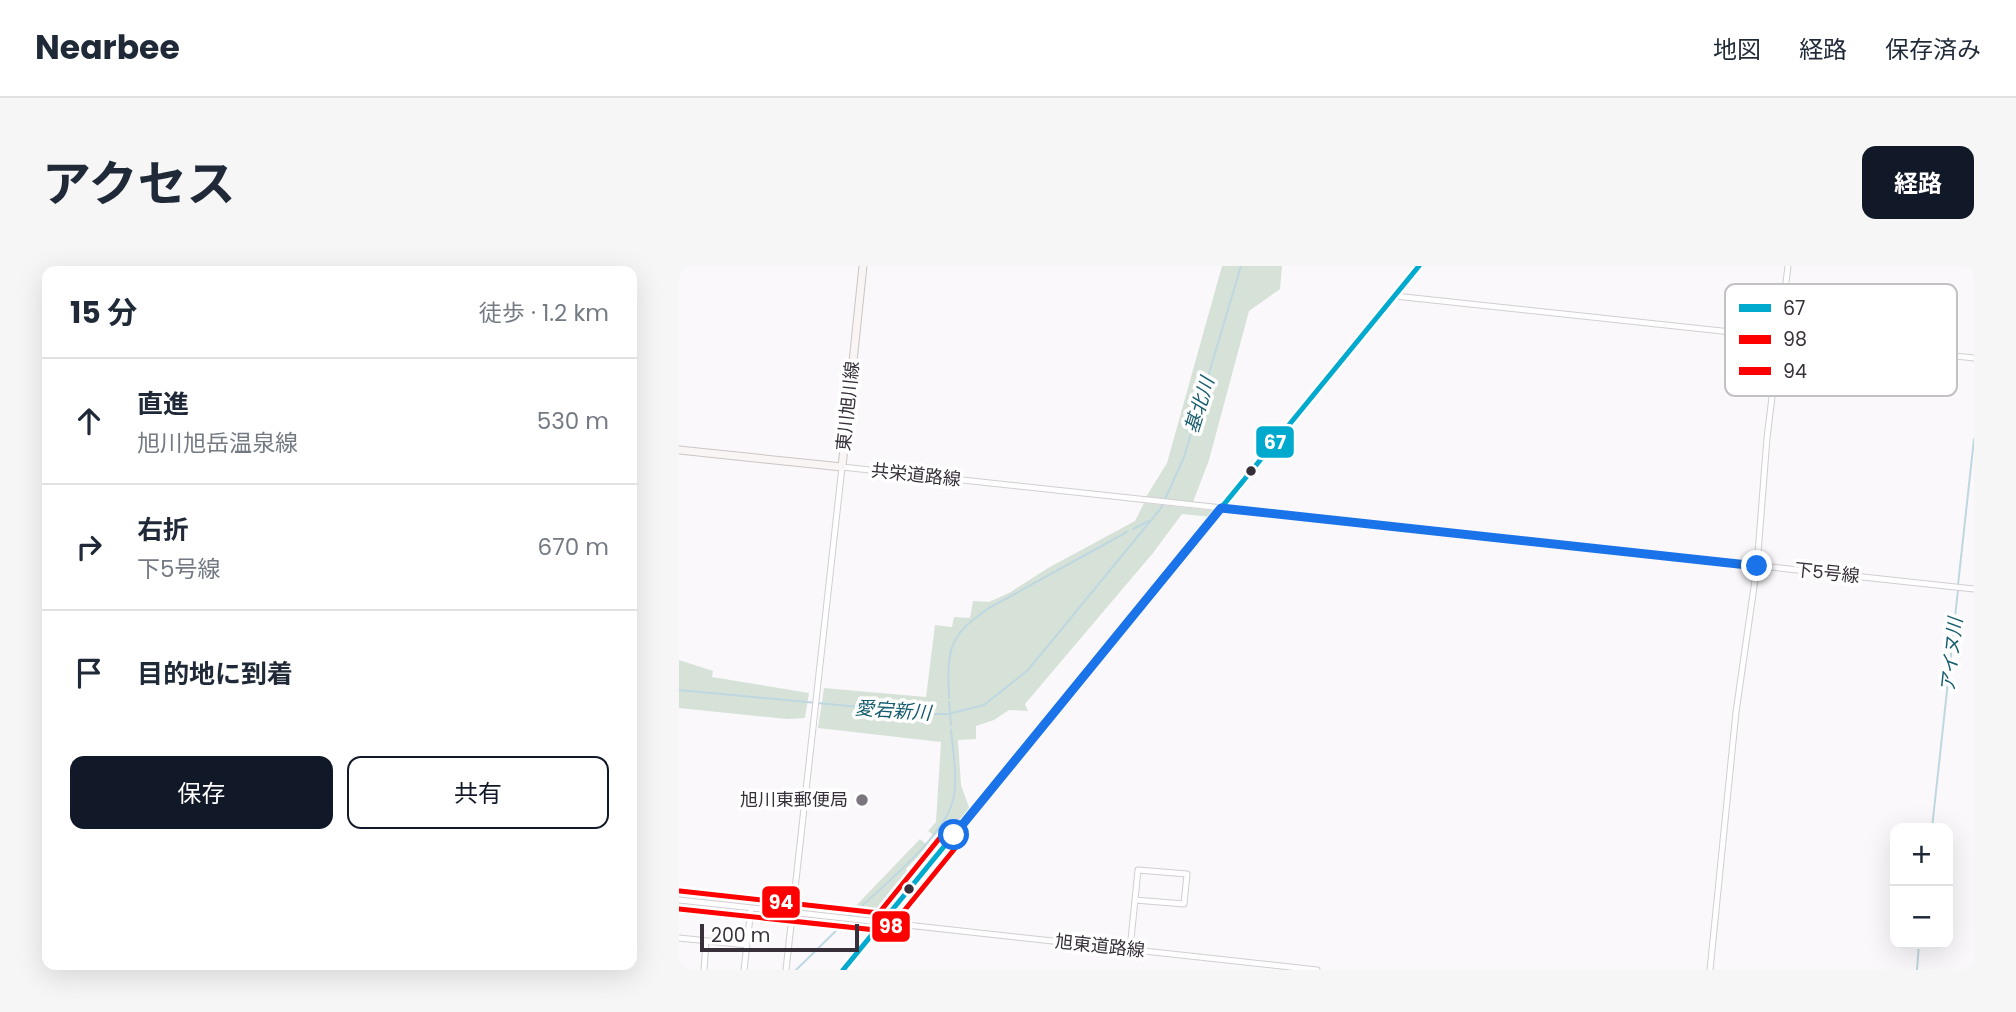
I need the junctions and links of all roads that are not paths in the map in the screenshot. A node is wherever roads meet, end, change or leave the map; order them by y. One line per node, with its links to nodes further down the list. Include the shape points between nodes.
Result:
1 (863, 266): 9 (main road, 東川旭川線)
2 (1419, 266): 5 (main road)
3 (1788, 266): 4 (street)
4 (1786, 284)
5 (1395, 296): 6 (street); 10 (main road)
6 (1725, 331)
7 (1772, 396): 11 (street)
8 (679, 450): 9 (main road, 東川旭川線)
9 (842, 467): 10 (street, 共栄道路線); 16 (street)
10 (1221, 508): 11 (street, 下5号線); 17 (main road)
11 (1757, 566): 12 (street, 下5号線); 27 (street, via 1736,712)
12 (1974, 589)
13 (679, 900): 15 (street, 旭東道路線)
14 (1135, 900): 14 (street, via 1138,870 1187,874 1184,904); 21 (street)
15 (751, 908): 16 (street, 旭東道路線); 20 (street)
16 (792, 913): 17 (street, 旭東道路線); 24 (street)
17 (883, 922): 21 (street, 旭東道路線); 25 (main road)
18 (679, 938): 19 (street)
19 (706, 941): 20 (street); 22 (street)
20 (747, 945): 23 (street)
21 (1130, 949): 26 (street, 旭東道路線)
22 (704, 970)
23 (744, 970)
24 (786, 970)
25 (843, 970)
26 (1317, 970)
27 (1710, 970)

